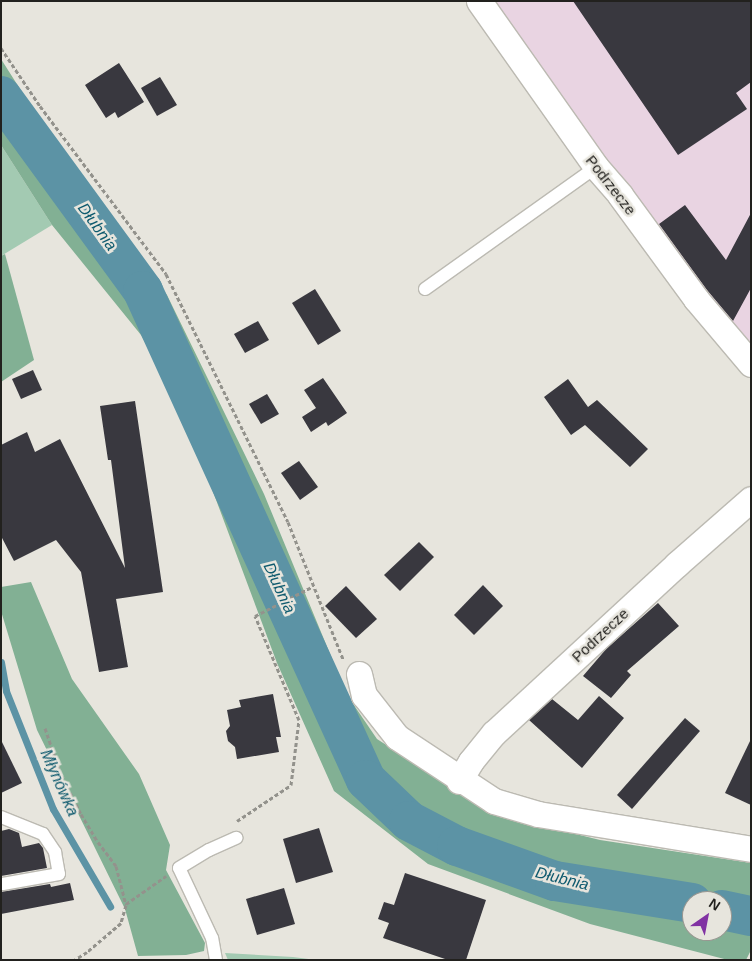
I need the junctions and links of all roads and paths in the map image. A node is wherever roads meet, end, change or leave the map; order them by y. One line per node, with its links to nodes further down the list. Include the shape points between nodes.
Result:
1 (479, 1): 3 (street, Podrzecze)
2 (1, 48): 7 (path, via 40,106 166,274 288,522)
3 (596, 167): 4 (lane); 5 (street, Podrzecze, via 696,299)
4 (425, 289)
5 (751, 364)
6 (751, 499): 10 (street, Podrzecze, via 494,733)
7 (312, 587): 8 (path, via 345,664); 12 (path, via 255,616 299,720 291,785)
8 (359, 674): 10 (street, via 364,695 396,738)
9 (45, 728): 17 (path, via 61,775 81,814 116,866)
10 (459, 781): 14 (street, via 494,801 538,814)
11 (1, 817): 16 (lane, via 43,834 55,852 60,874)
12 (230, 825)
13 (236, 838): 15 (lane)
14 (751, 850)
15 (179, 868): 17 (path); 19 (lane, via 212,938)
16 (3, 884)
17 (126, 904): 18 (path, via 121,923)
18 (74, 960)
19 (216, 960)

